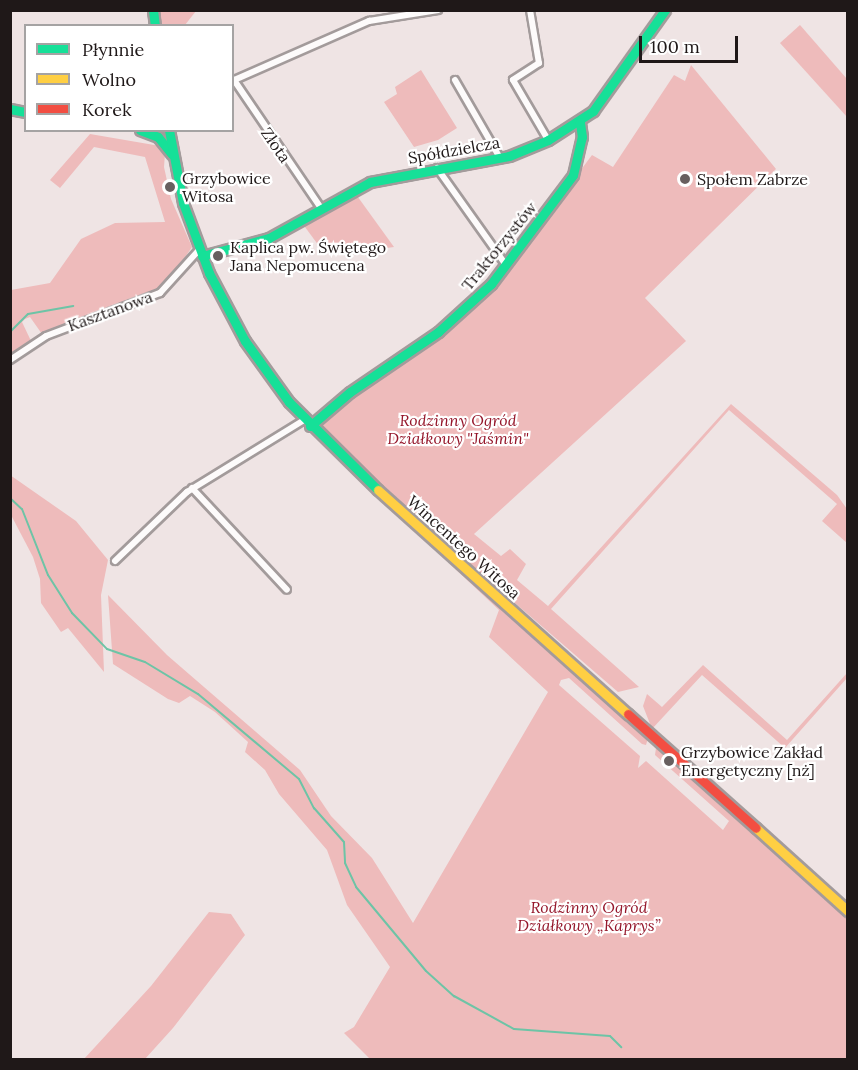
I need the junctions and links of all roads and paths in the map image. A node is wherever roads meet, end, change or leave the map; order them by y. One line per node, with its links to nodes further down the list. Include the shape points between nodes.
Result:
1 (438, 10): 4 (street)
2 (530, 10): 11 (street, via 539,63 513,80)
3 (665, 10): 8 (main road, Spółdzielcza, via 599,104)
4 (420, 12): 5 (street, via 369,21)
5 (234, 80)
6 (455, 80): 13 (street)
7 (234, 81): 15 (street, Złota)
8 (580, 122): 11 (main road, Spółdzielcza); 17 (main road, Traktorzystów, via 582,137 573,175)
9 (144, 132): 12 (main road, via 158,137)
10 (169, 132): 12 (main road, Wincentego Witosa)
11 (549, 140): 13 (main road, Spółdzielcza)
12 (172, 154): 16 (main road, Wincentego Witosa)
13 (500, 158): 14 (main road, Spółdzielcza)
14 (437, 168): 15 (main road, Spółdzielcza, via 370,183); 17 (street)
15 (321, 208): 16 (main road, Spółdzielcza, via 263,240)
16 (200, 253): 18 (street, Kasztanowa, via 160,293 46,336); 19 (main road, Wincentego Witosa, via 244,341)
17 (506, 266): 19 (main road, Traktorzystów, via 482,294 438,332)
18 (10, 360)
19 (307, 423): 20 (street, Traktorzystów); 23 (main road, Wincentego Witosa)
20 (192, 488): 21 (street, Traktorzystów); 22 (street)
21 (115, 561)
22 (287, 590)
23 (848, 911)

